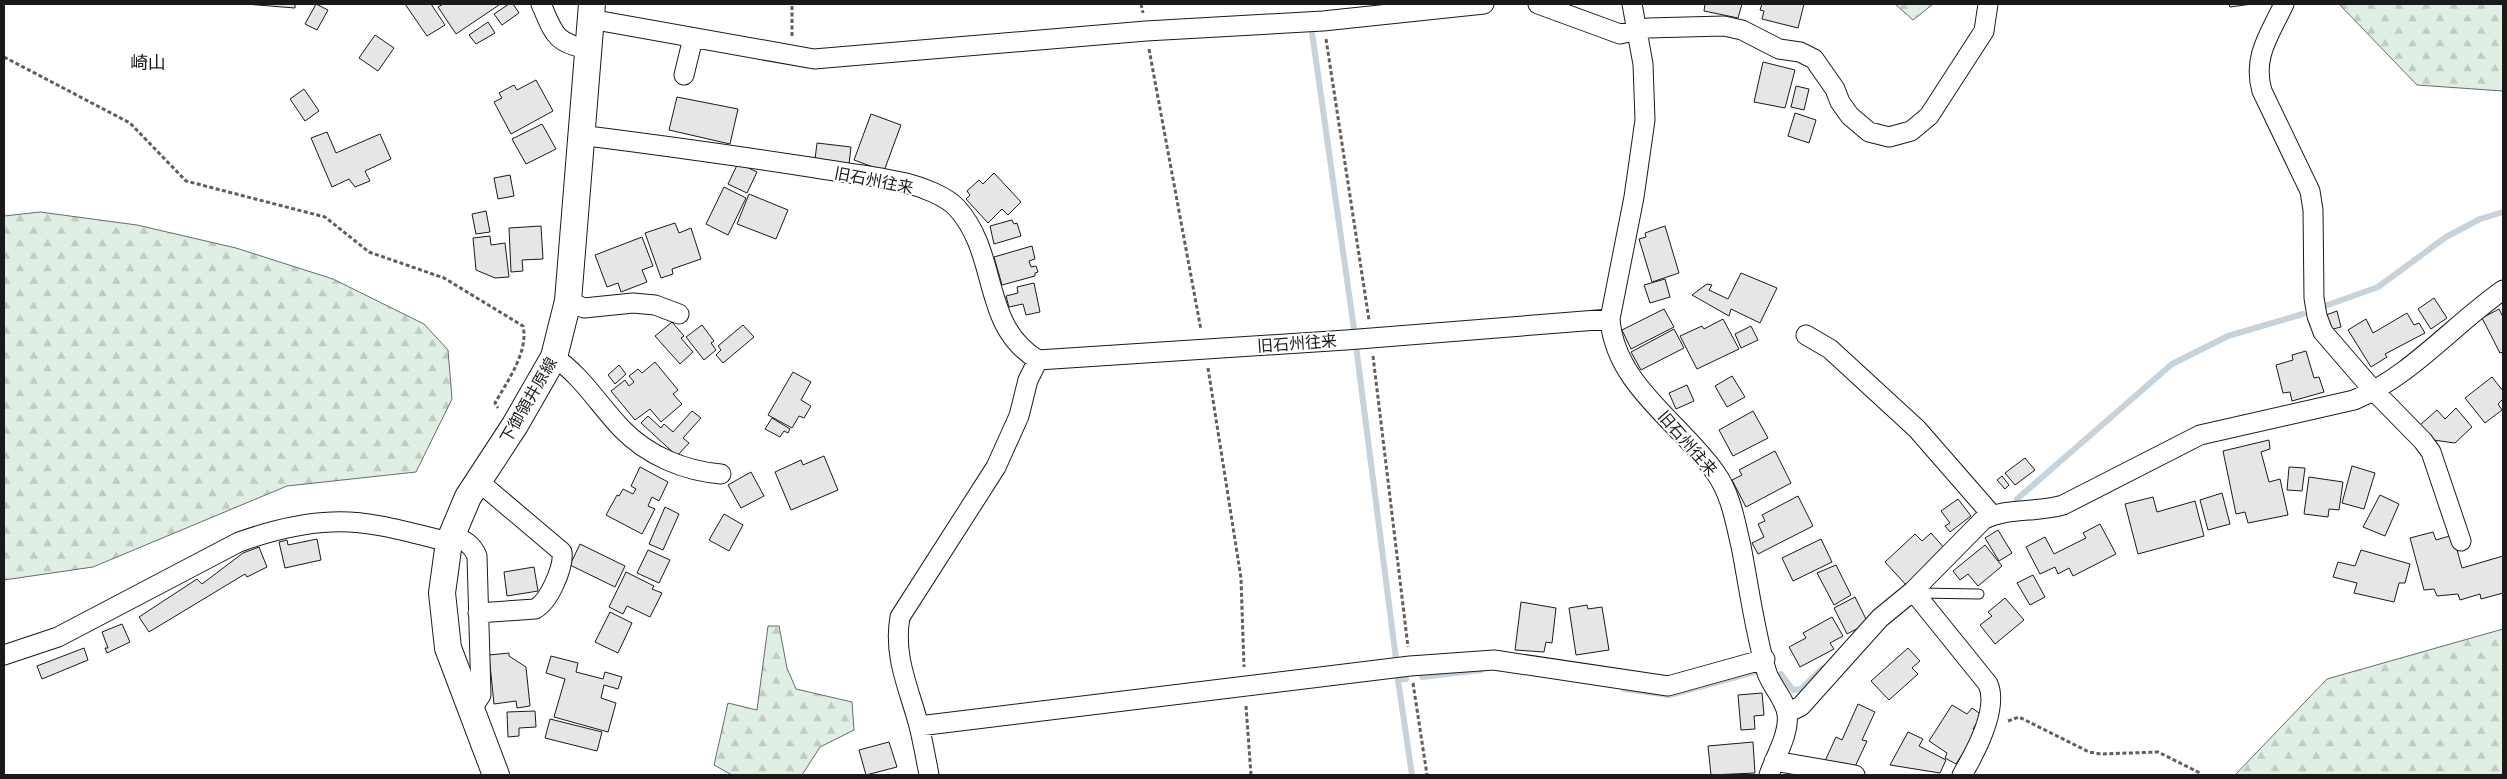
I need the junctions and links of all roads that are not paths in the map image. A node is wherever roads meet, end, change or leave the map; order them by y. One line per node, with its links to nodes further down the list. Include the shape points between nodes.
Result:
1 (541, 4): 10 (street, via 556,37 570,46)
2 (1484, 4): 9 (street, via 1323,21 1146,31 814,59)
3 (1538, 4): 8 (street, via 1620,34)
4 (1632, 4): 8 (street)
5 (1988, 4): 8 (street, via 1984,31 1929,116 1911,131 1890,137 1869,132 1850,116 1836,89 1814,59 1800,52 1779,49 1742,30 1724,26)
6 (2284, 4): 20 (street, via 2258,61 2257,76 2310,191 2317,316 2323,332)
7 (591, 12): 9 (street); 10 (main road, 下御領井原線)
8 (1636, 31): 16 (street, via 1643,64 1645,120 1634,197)
9 (693, 38): 11 (street)
10 (588, 50): 12 (main road, 下御領井原線)
11 (684, 75)
12 (580, 135): 14 (main road, 下御領井原線); 19 (street, 旧石州往来, via 742,156 908,183 938,196 955,206 971,226 980,245 1003,325 1025,352)
13 (2503, 290): 20 (street)
14 (568, 301): 15 (street, via 584,308 633,303 655,305); 18 (main road, 下御領井原線)
15 (679, 314)
16 (1610, 319): 19 (street, 旧石州往来); 30 (street, 旧石州往来, via 1617,354 1631,377 1715,471 1726,490)
17 (1806, 336): 23 (street, via 1830,349 1917,429)
18 (554, 357): 21 (street, via 572,368 623,430 644,447 699,473); 22 (main road, 下御領井原線, via 516,426)
19 (1038, 360): 33 (street, via 1028,380 1019,416 996,467 900,617 896,636 898,653)
20 (2374, 391): 23 (street, via 2354,400 2200,435 2051,509); 25 (street, via 2431,452)
21 (722, 474)
22 (478, 481): 24 (main road, 下御領井原線); 28 (street, via 562,552 563,557 559,574 542,606)
23 (1992, 515): 26 (street, via 1982,520)
24 (451, 539): 28 (street, via 464,540 477,556); 29 (street, via 334,521 268,532 239,542 58,637); 31 (main road, 下御領井原線, via 442,593 444,618 448,648)
25 (2462, 541)
26 (1913, 592): 27 (lane, via 1922,595); 32 (street, via 1880,618 1801,706); 38 (street, via 1992,692 1981,739)
27 (1979, 594)
28 (478, 613): 31 (street, via 481,695)
29 (4, 655)
30 (1765, 659): 32 (street, 旧石州往来, via 1768,673); 33 (street, via 1668,686 1494,660 1410,666)
31 (471, 710): 35 (main road, 下御領井原線)
32 (1787, 713): 34 (street, via 1786,729)
33 (919, 726): 36 (street)
34 (1771, 768): 37 (street)
35 (496, 775)
36 (929, 775)
37 (1855, 775)
38 (1962, 775)

